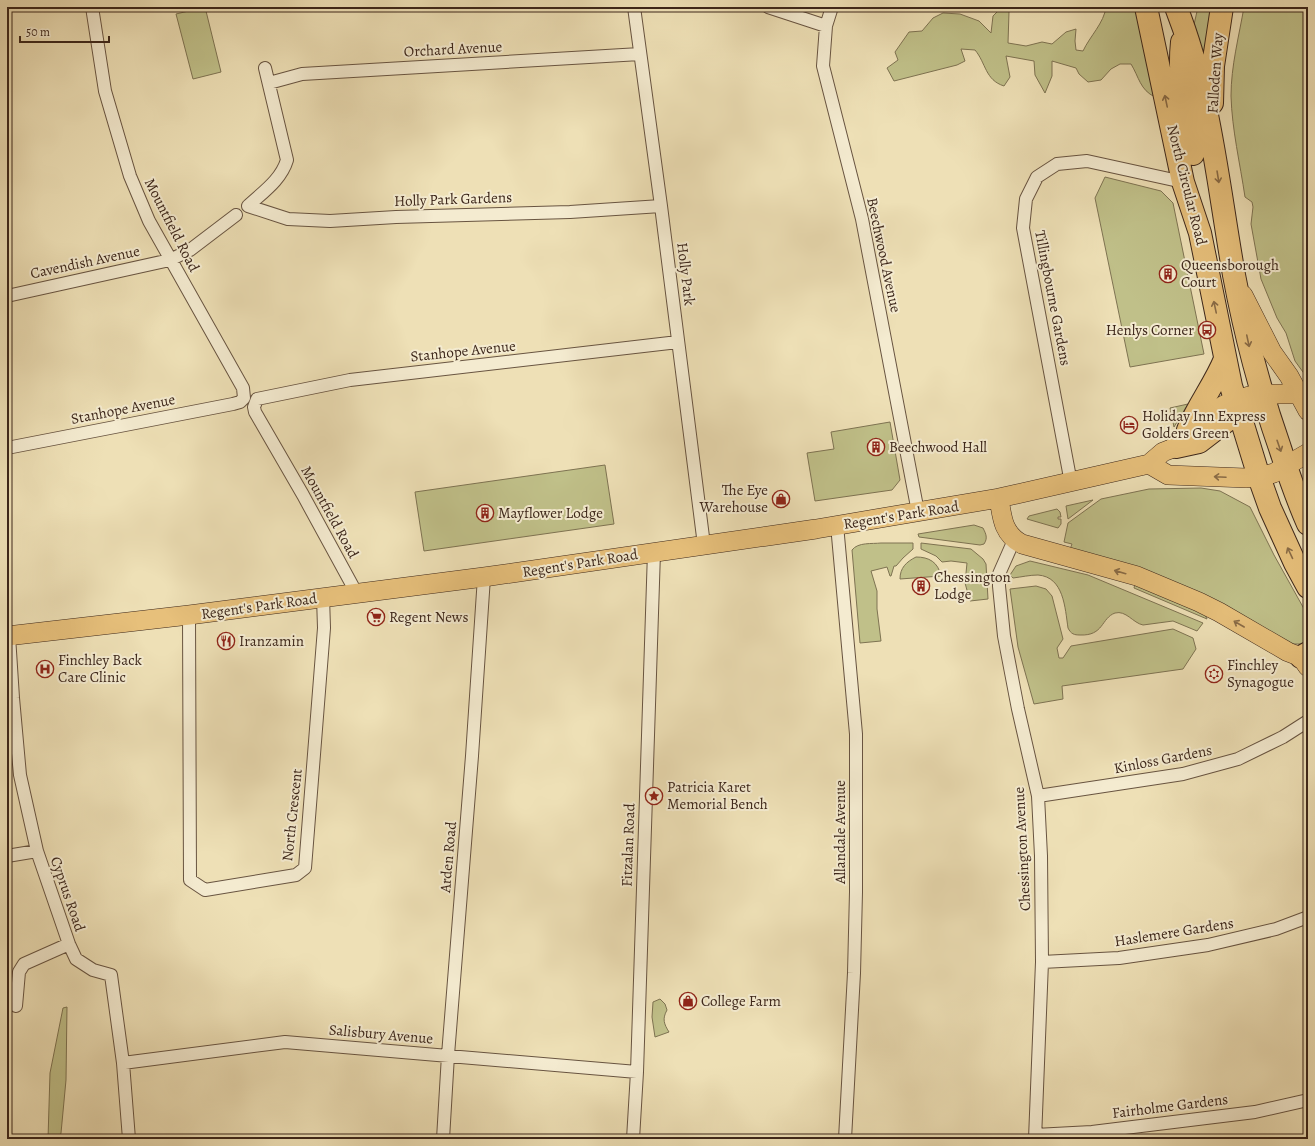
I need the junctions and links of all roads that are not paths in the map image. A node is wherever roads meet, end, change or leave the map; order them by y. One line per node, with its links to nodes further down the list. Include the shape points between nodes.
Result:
1 (92, 7): 18 (street, Mountfield Road, via 105,91 130,176 149,221)
2 (634, 7): 10 (street, Holly Park)
3 (768, 7): 9 (street)
4 (832, 7): 9 (street, Beechwood Avenue)
5 (1146, 7): 14 (highway, North Circular Road, one-way to 5)
6 (1176, 7): 8 (highway, North Circular Road)
7 (1222, 7): 13 (highway, Falloden Way, via 1213,66)
8 (1185, 17): 13 (highway, North Circular Road); 17 (highway, Falloden Way, via 1180,60 1181,85 1198,184)
9 (826, 26): 36 (street, Beechwood Avenue, via 823,66 862,219)
10 (640, 54): 12 (street, Orchard Avenue, via 302,74); 15 (street, Holly Park)
11 (265, 68): 12 (street)
12 (269, 83): 15 (street, Holly Park Gardens, via 287,160 276,180 248,206 288,219 330,221)
13 (1212, 138): 19 (highway, North Circular Road, one-way to 19)
14 (1183, 182): 17 (highway, North Circular Road); 34 (street, Tillingbourne Gardens, via 1087,161 1057,164 1038,177 1026,199 1023,228)
15 (661, 206): 21 (street, Holly Park)
16 (236, 215): 18 (street, Cavendish Avenue, via 190,250)
17 (1200, 233): 22 (highway, North Circular Road, one-way to 17)
18 (170, 260): 20 (street, Cavendish Avenue); 24 (street, Mountfield Road, via 243,388)
19 (1234, 276): 23 (main road, via 1272,352); 25 (highway, North Circular Road, one-way to 25, via 1248,342)
20 (7, 296)
21 (678, 342): 26 (street, Stanhope Avenue, via 350,380 261,397); 40 (street, Holly Park)
22 (1226, 359): 25 (highway, North Circular Road); 28 (highway)
23 (1304, 393): 25 (main road); 27 (main road)
24 (244, 398): 29 (street, Stanhope Avenue, via 234,404)
25 (1247, 401): 28 (highway, via 1229,420 1199,442); 32 (highway, one-way to 32, via 1256,411 1266,416 1272,426); 33 (highway, North Circular Road)
26 (255, 403): 44 (street, Mountfield Road, via 255,412)
27 (1308, 411)
28 (1182, 438): 31 (main road, Regent's Park Road)
29 (7, 448)
30 (1308, 453): 32 (main road)
31 (1149, 464): 33 (main road, one-way to 31, via 1168,475); 34 (main road, Regent's Park Road)
32 (1286, 467): 33 (main road); 37 (highway)
33 (1259, 477): 43 (highway, North Circular Road, one-way to 33, via 1283,538)
34 (1071, 483): 35 (main road, Regent's Park Road)
35 (999, 498): 36 (main road, Regent's Park Road); 39 (main road, via 1002,520)
36 (918, 512): 38 (main road, Regent's Park Road)
37 (1308, 524)
38 (837, 525): 40 (main road, Regent's Park Road); 65 (street, Allandale Avenue, via 856,734 854,973)
39 (1014, 540): 48 (main road, one-way to 39, via 1288,652 1199,602 1144,579); 50 (street, Chessington Avenue, via 999,574 1000,604 1004,636)
40 (704, 545): 41 (main road, Regent's Park Road)
41 (654, 552): 42 (main road, Regent's Park Road); 59 (street, Fitzalan Road)
42 (484, 577): 44 (main road, Regent's Park Road); 57 (street, Arden Road)
43 (1308, 587)
44 (357, 594): 45 (main road, Regent's Park Road)
45 (323, 597): 46 (main road, Regent's Park Road); 46 (street, North Crescent, via 324,628 305,868 296,875 205,890 190,880)
46 (189, 615): 47 (main road, Regent's Park Road)
47 (8, 636): 51 (street, Cyprus Road, via 20,775)
48 (1306, 659)
49 (1308, 721): 50 (street, Kinloss Gardens, via 1283,737 1238,759 1183,774)
50 (1038, 796): 55 (street, Chessington Avenue)
51 (37, 851): 52 (street); 54 (street, Cyprus Road)
52 (7, 856)
53 (1308, 917): 55 (street, Haslemere Gardens, via 1276,929 1208,945 1119,958)
54 (69, 944): 56 (street, via 24,964 19,972); 58 (street, Cyprus Road, via 76,959 93,970 111,975)
55 (1042, 962): 61 (street, Chessington Avenue)
56 (16, 1006)
57 (448, 1055): 58 (street, Salisbury Avenue, via 285,1042); 59 (street, Salisbury Avenue); 63 (street, Arden Road)
58 (123, 1063): 62 (street, Cyprus Road)
59 (637, 1072): 64 (street, Fitzalan Road)
60 (1308, 1100): 61 (street, Fairholme Gardens, via 1255,1112)
61 (1035, 1137)
62 (129, 1139)
63 (443, 1139)
64 (633, 1139)
65 (845, 1139)

